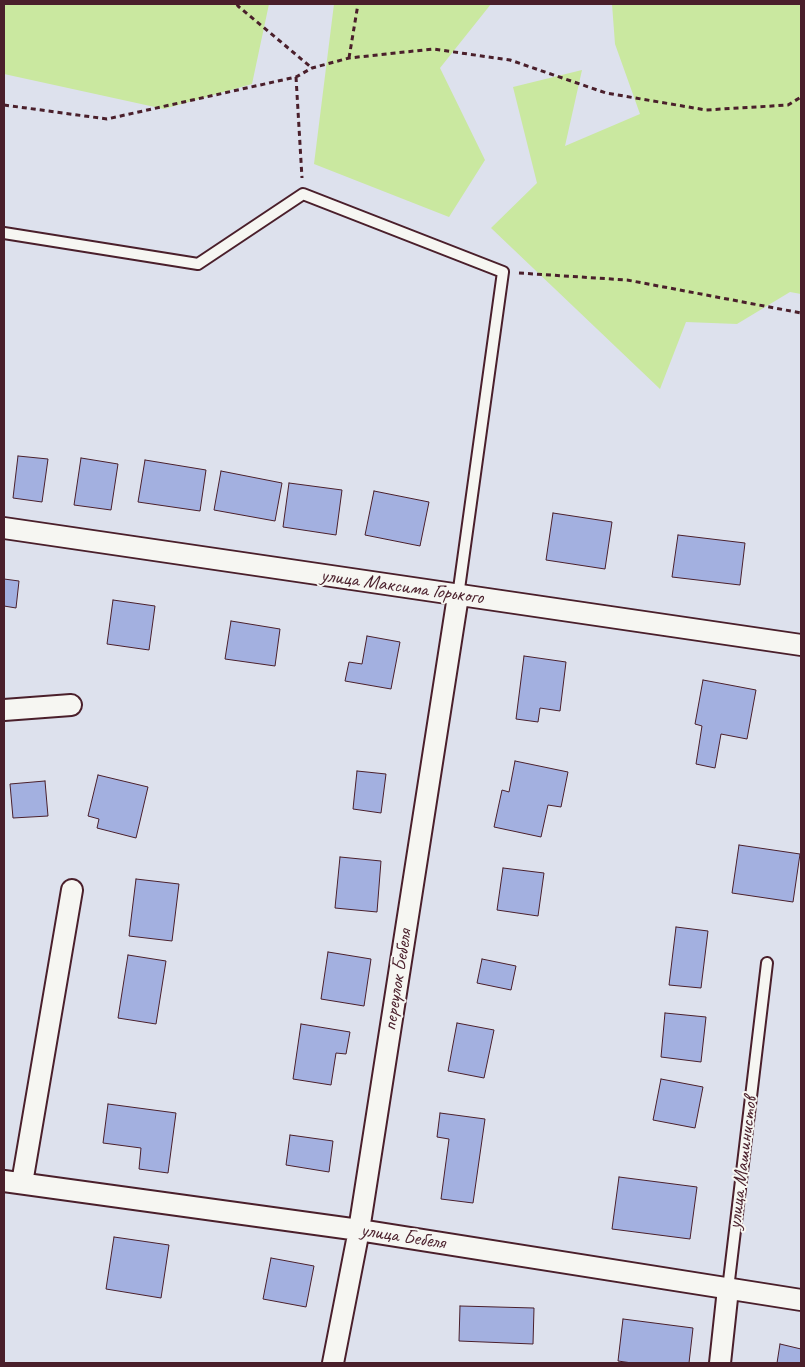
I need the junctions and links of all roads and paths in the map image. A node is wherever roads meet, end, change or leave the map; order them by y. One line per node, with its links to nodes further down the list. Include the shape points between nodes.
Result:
1 (237, 4): 4 (path)
2 (358, 4): 3 (path)
3 (349, 58): 4 (path); 6 (path, via 433,49 510,60 606,93 706,110 788,105)
4 (312, 68): 5 (path)
5 (296, 77): 7 (path, via 106,119); 8 (path)
6 (801, 97)
7 (4, 105)
8 (303, 194): 9 (lane, via 198,264); 10 (lane)
9 (4, 233)
10 (503, 272): 11 (path, via 628,280); 13 (lane)
11 (801, 313)
12 (4, 528): 13 (street, улица Максима Горького)
13 (458, 596): 14 (street, улица Максима Горького); 20 (street, переулок Бебеля)
14 (801, 645)
15 (72, 705): 16 (street)
16 (4, 710)
17 (72, 890): 19 (street)
18 (767, 963): 21 (lane, улица Машинистов)
19 (13, 1182): 20 (street, улица Бебеля)
20 (359, 1230): 21 (street, улица Бебеля); 23 (street, переулок Бебеля)
21 (728, 1289): 22 (street, улица Бебеля); 24 (street, улица Машинистов)
22 (801, 1300)
23 (333, 1363)
24 (720, 1363)

